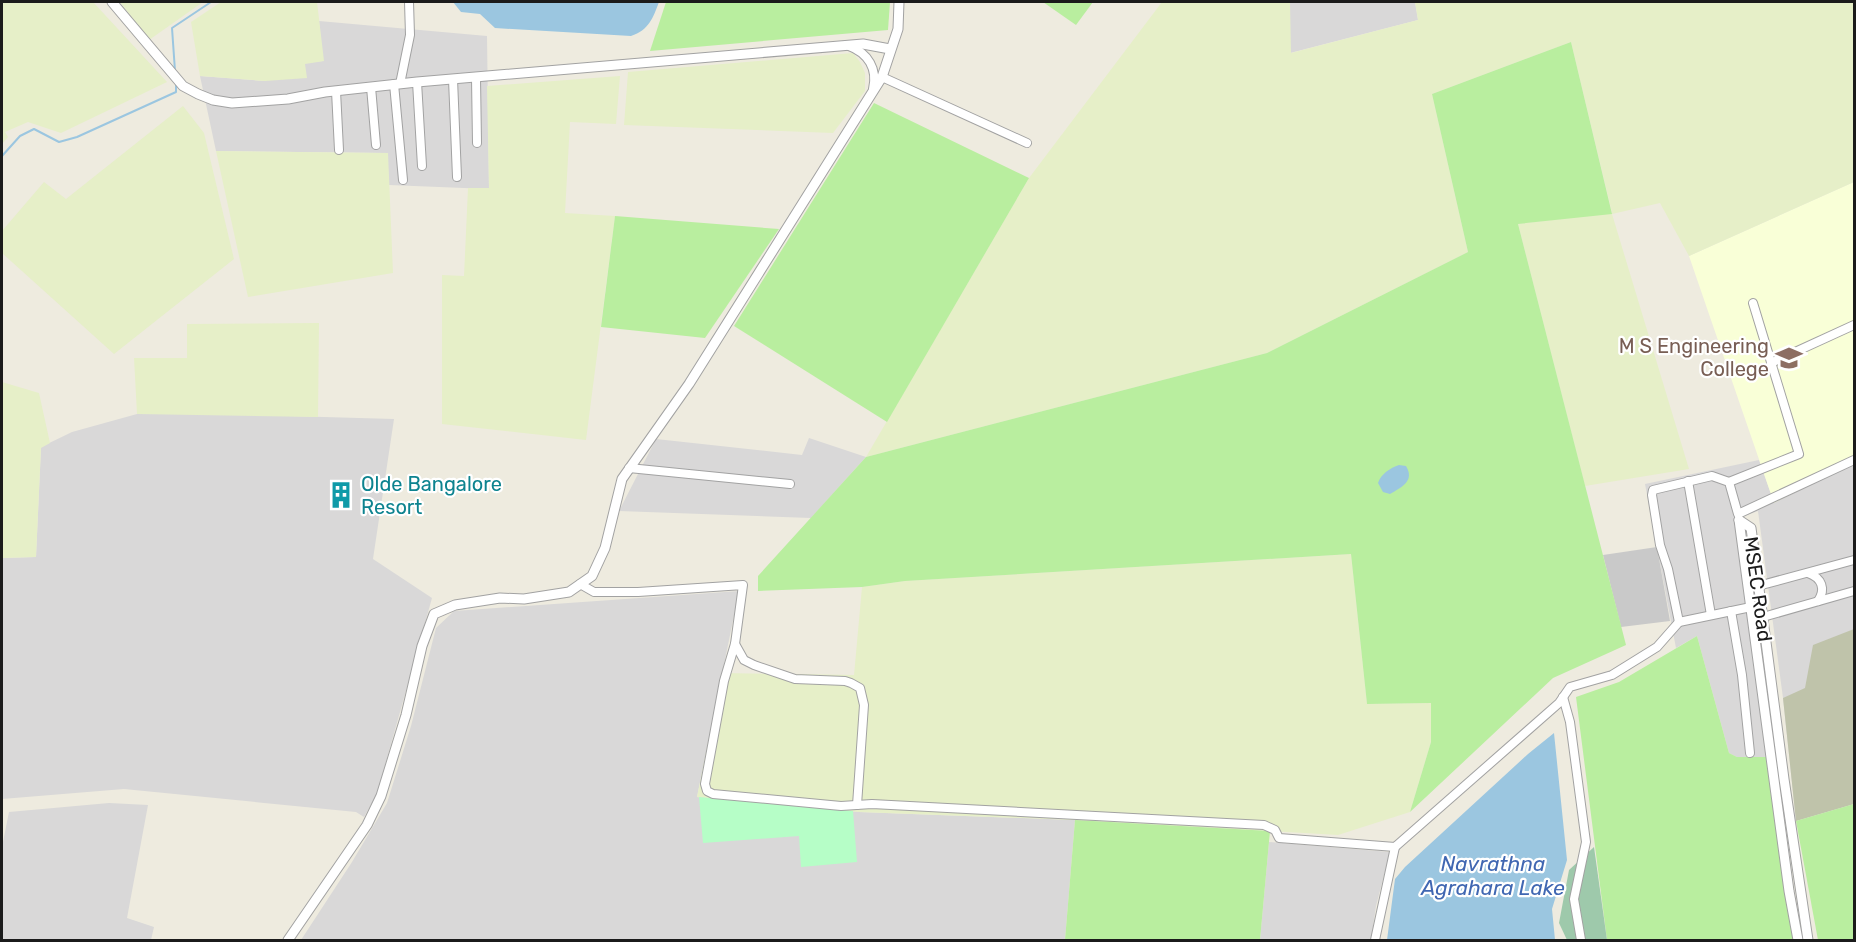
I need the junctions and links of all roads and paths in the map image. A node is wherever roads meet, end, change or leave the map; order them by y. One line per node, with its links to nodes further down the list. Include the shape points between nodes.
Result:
1 (112, 2): 12 (street, via 183,86 213,100 232,103 288,99)
2 (409, 2): 10 (street, via 410,35)
3 (899, 2): 5 (street, via 898,29)
4 (849, 45): 5 (street); 7 (street); 13 (street, via 861,51 872,65)
5 (890, 49): 6 (street)
6 (882, 76): 13 (street); 15 (street)
7 (476, 78): 8 (street); 14 (street)
8 (453, 79): 9 (street); 19 (street)
9 (417, 82): 10 (street); 18 (street)
10 (397, 84): 11 (street); 20 (street)
11 (371, 87): 12 (street); 16 (street)
12 (336, 91): 17 (street)
13 (872, 92): 25 (street, via 694,376)
14 (477, 143)
15 (1027, 143)
16 (376, 145)
17 (339, 150)
18 (422, 166)
19 (457, 177)
20 (403, 180)
21 (1753, 303): 23 (street)
22 (1854, 325): 23 (street)
23 (1771, 363): 27 (street, via 1799,454)
24 (1854, 460): 29 (street)
25 (629, 468): 28 (street); 32 (street, via 622,479 605,548 592,576)
26 (1688, 481): 27 (street, via 1712,476); 38 (street); 40 (street, via 1653,490 1652,495)
27 (1729, 482): 29 (street)
28 (790, 484)
29 (1739, 517): 33 (street, MSEC Road, via 1751,528); 36 (street, MSEC Road)
30 (1854, 560): 31 (street)
31 (1808, 573): 33 (street); 35 (street, via 1822,585)
32 (580, 584): 41 (street, via 594,592 743,585); 48 (street, via 568,592 544,596 455,604 434,615 381,796 366,825)
33 (1758, 586): 39 (street, MSEC Road)
34 (1854, 591): 35 (street)
35 (1818, 601): 39 (street)
36 (1751, 607): 37 (street); 45 (street, MSEC Road)
37 (1731, 611): 38 (street); 43 (street)
38 (1711, 615): 40 (street)
39 (1762, 617): 44 (street, MSEC Road)
40 (1679, 622): 42 (street, via 1657,647 1608,677 1570,687)
41 (735, 644): 46 (street, via 744,660 754,666 795,679 845,681 860,688 864,705); 46 (street, via 724,681 705,784 707,791)
42 (1563, 697): 47 (street); 50 (street, via 1586,842 1574,899)
43 (1750, 753)
44 (1784, 779): 45 (street); 52 (street, MSEC Road)
45 (1774, 781): 51 (street, MSEC Road)
46 (857, 805): 47 (street, via 1253,824 1275,830 1279,838)
47 (1395, 847): 49 (street)
48 (288, 940)
49 (1375, 940)
50 (1581, 940)
51 (1798, 940)
52 (1808, 940)

